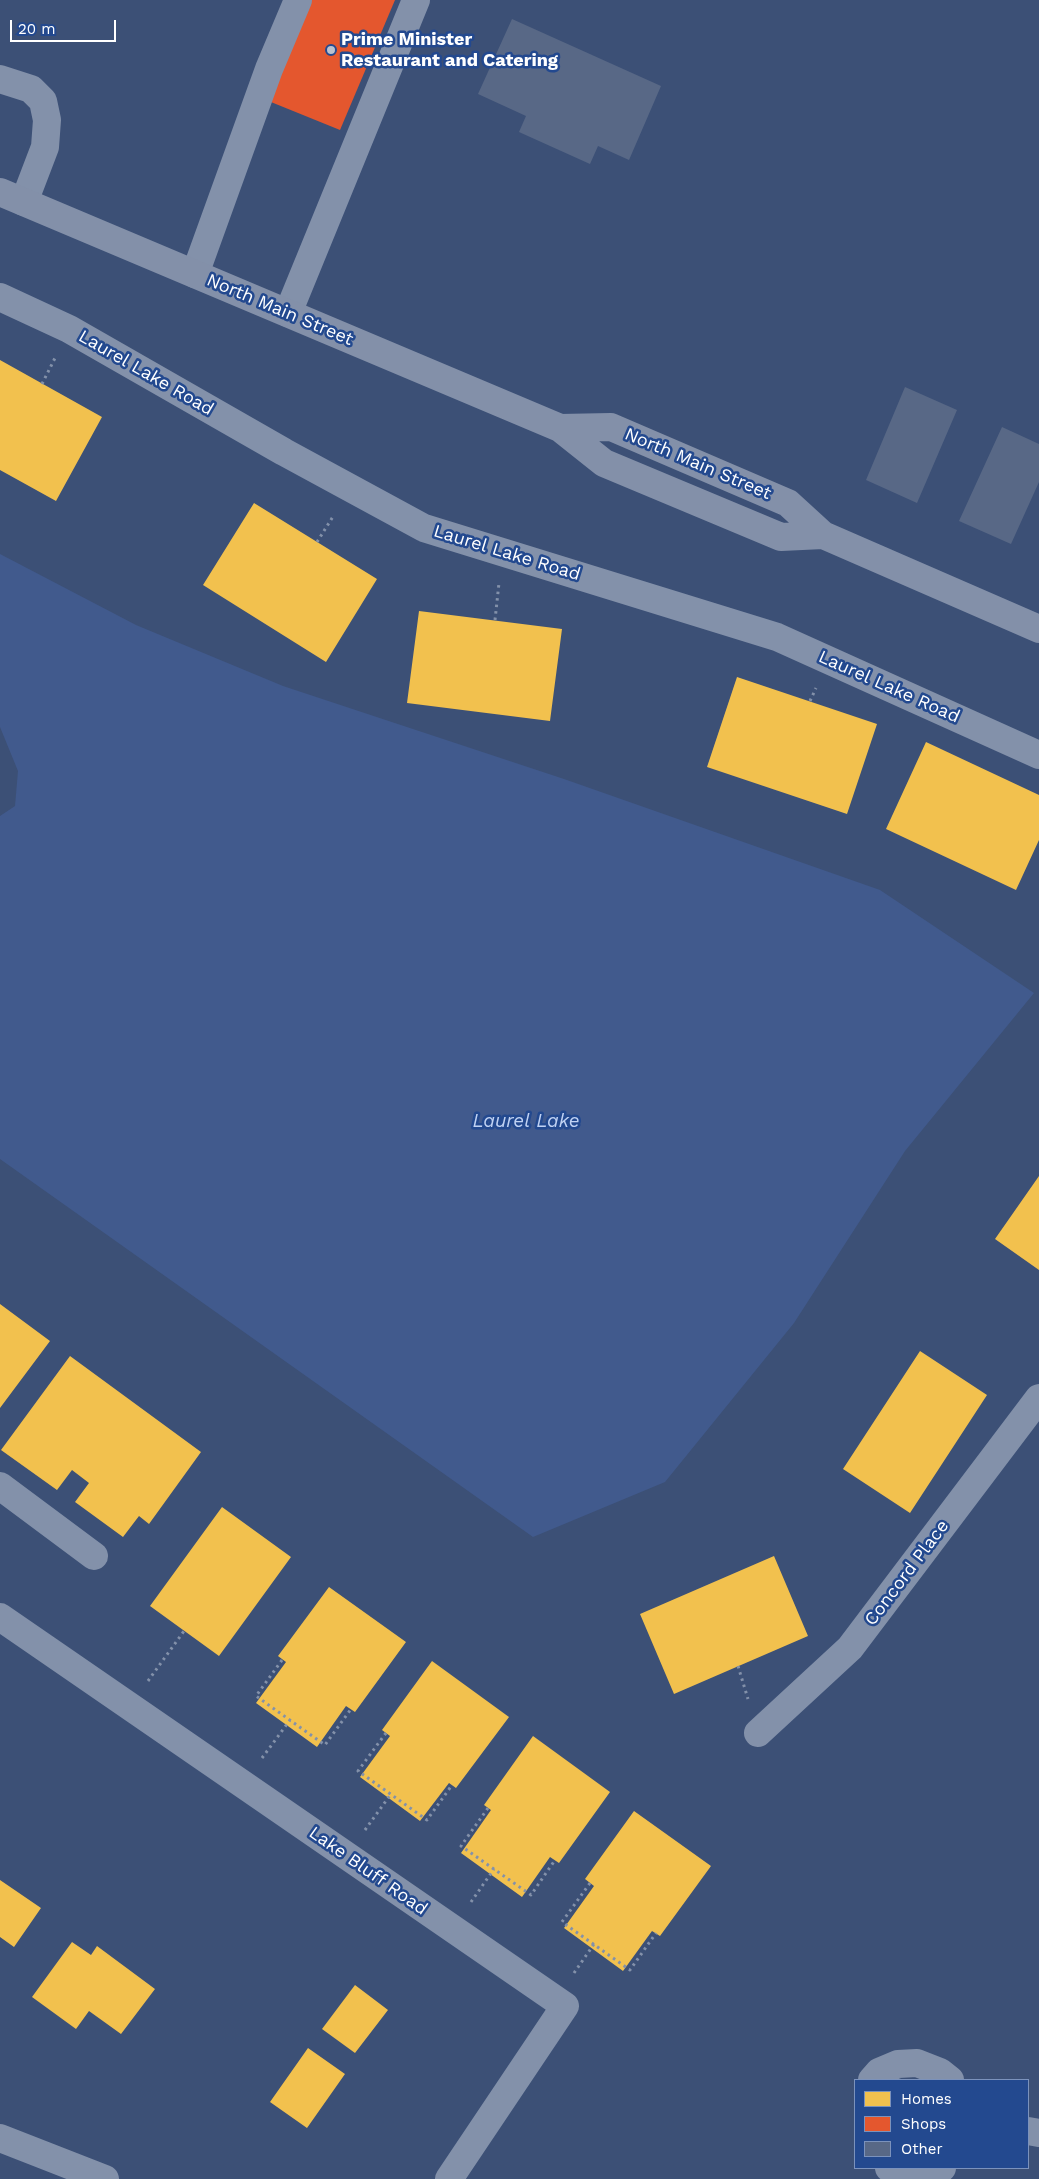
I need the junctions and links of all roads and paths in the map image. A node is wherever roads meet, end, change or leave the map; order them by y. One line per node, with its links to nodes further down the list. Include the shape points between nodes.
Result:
1 (298, 0): 5 (street, via 269,68)
2 (416, 0): 7 (street)
3 (0, 79): 4 (street, via 31,90 43,101 47,120 45,147)
4 (12, 197): 5 (main road, North Main Street)
5 (195, 274): 7 (main road, North Main Street)
6 (0, 297): 11 (street, Laurel Lake Road, via 69,329 424,528 777,637)
7 (288, 313): 8 (main road, North Main Street)
8 (560, 428): 9 (main road, North Main Street, via 604,463 781,537); 9 (main road, North Main Street, via 611,427 788,503)
9 (823, 535): 10 (main road, North Main Street)
10 (1039, 629)
11 (1039, 755)
12 (1039, 1398): 21 (street, Concord Place, via 850,1648)
13 (0, 1486): 14 (street)
14 (94, 1556)
15 (0, 1617): 18 (street, Lake Bluff Road)
16 (184, 1631): 18 (path)
17 (282, 1660): 20 (path, via 256,1696)
18 (130, 1706): 23 (street, Lake Bluff Road)
19 (351, 1709): 20 (path, via 325,1745)
20 (290, 1720): 23 (path)
21 (758, 1732)
22 (386, 1733): 25 (path, via 358,1771)
23 (243, 1784): 27 (street, Lake Bluff Road)
24 (452, 1785): 25 (path, via 427,1820)
25 (391, 1794): 27 (path)
26 (488, 1808): 29 (path, via 461,1846)
27 (346, 1855): 31 (street, Lake Bluff Road)
28 (555, 1860): 29 (path, via 530,1895)
29 (494, 1869): 31 (path)
30 (590, 1883): 32 (path, via 562,1922 630,1970)
31 (452, 1928): 39 (street, Lake Bluff Road, via 565,2006)
32 (656, 1934)
33 (873, 2079): 34 (street, via 879,2072 898,2064 917,2063)
34 (949, 2079)
35 (0, 2138): 38 (street)
36 (890, 2169): 37 (street, via 914,2176)
37 (940, 2169)
38 (105, 2179)
39 (449, 2179)

